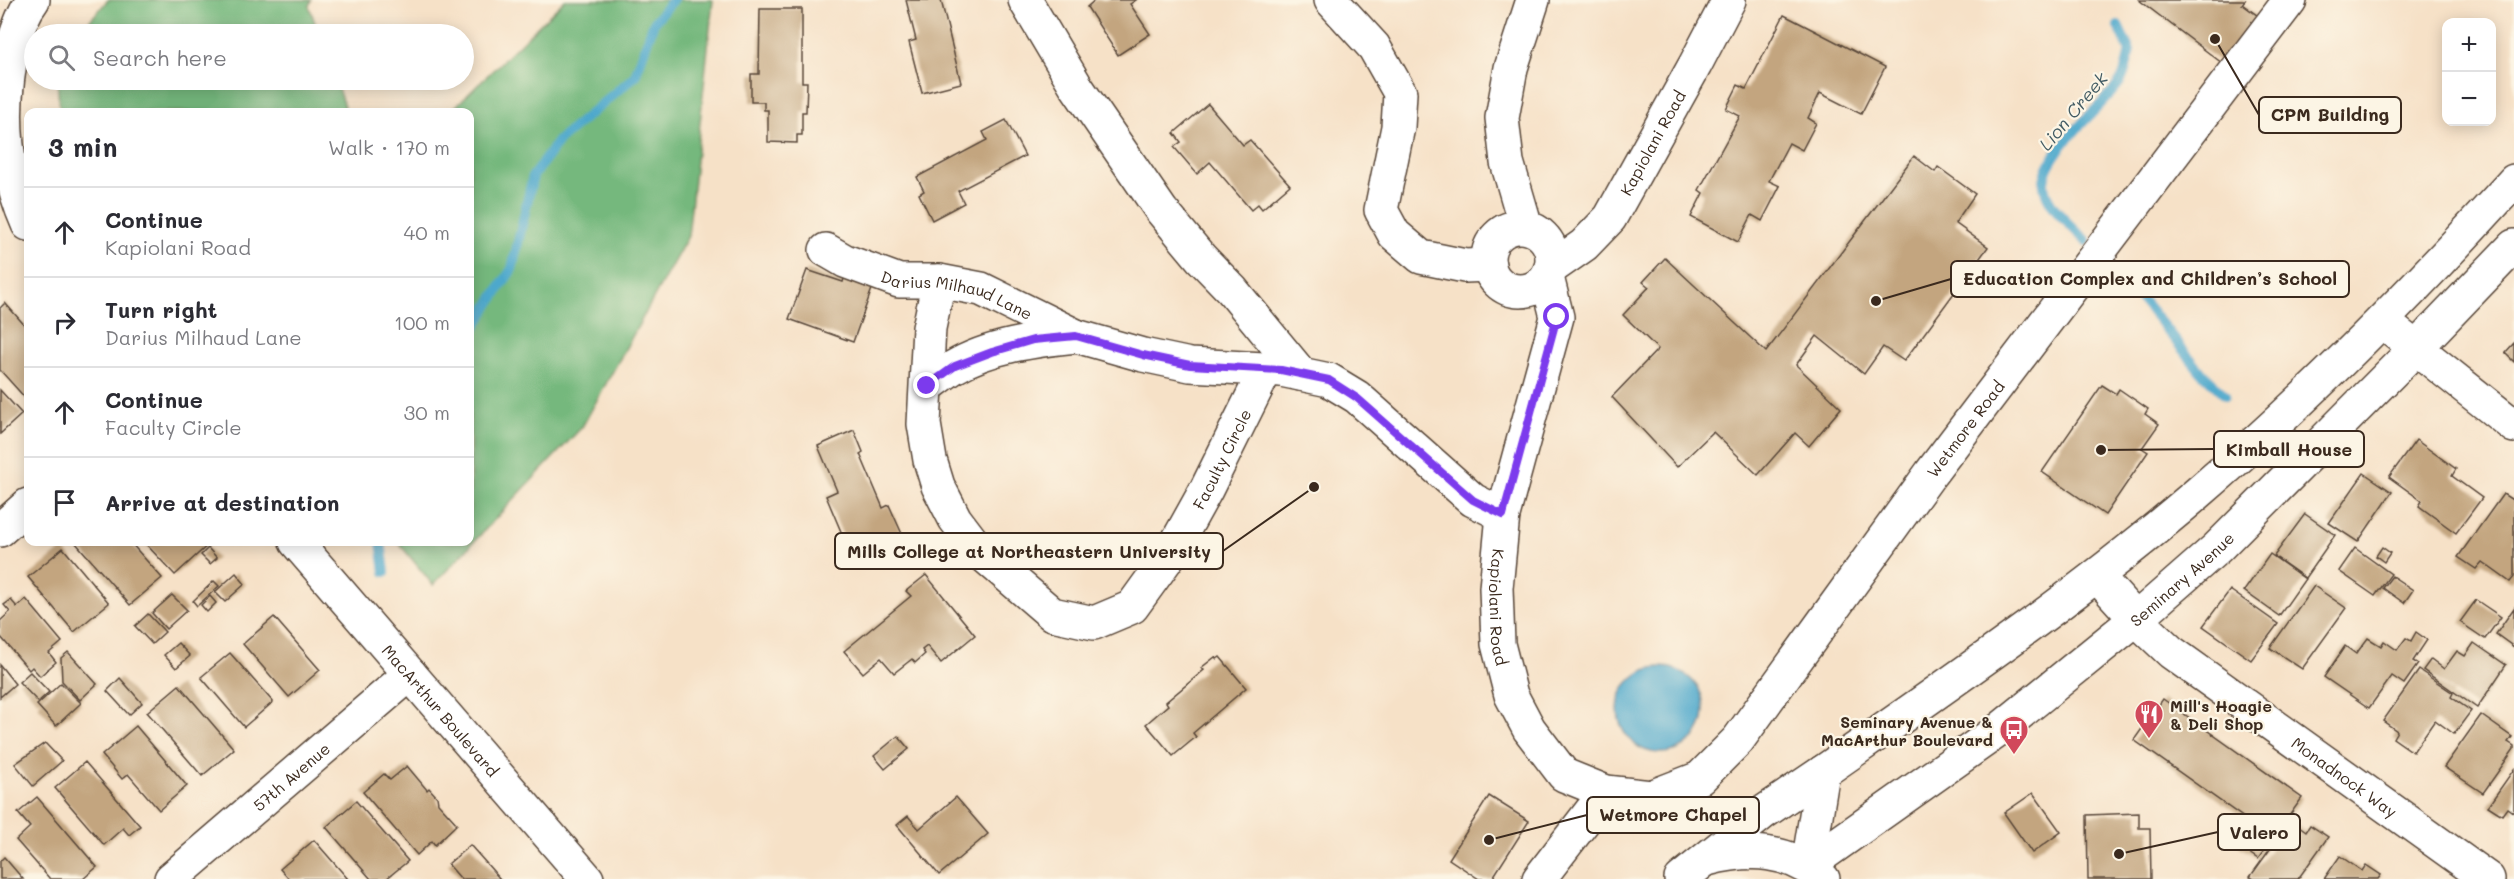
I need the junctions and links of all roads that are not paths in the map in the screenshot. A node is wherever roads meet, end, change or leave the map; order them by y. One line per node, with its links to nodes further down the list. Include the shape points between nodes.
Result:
1 (33, 0): 7 (street, via 25,10 9,54)
2 (1024, 0): 20 (street, via 1076,86 1161,210)
3 (1331, 0): 13 (street, via 1374,47 1400,93 1398,127 1381,210 1394,234 1421,257 1465,266)
4 (1533, 0): 10 (street, via 1511,68 1502,118 1507,162)
5 (1729, 0): 14 (street, Kapiolani Road, via 1610,218)
6 (2290, 0): 31 (street, Wetmore Road, via 1931,473 1738,740 1700,778 1651,797)
7 (0, 100): 9 (street, via 4,152)
8 (2514, 181): 16 (street)
9 (24, 214)
10 (1526, 227): 13 (street, via 1506,230 1497,236 1488,255); 14 (street, via 1548,242)
11 (2514, 246): 18 (street, Seminary Avenue)
12 (826, 250): 15 (street, Darius Milhaud Lane, via 899,281)
13 (1489, 265): 14 (street, via 1492,275 1509,289 1519,291 1529,289)
14 (1549, 273): 24 (street, Kapiolani Road, via 1557,317)
15 (939, 281): 17 (street, Darius Milhaud Lane, via 981,289); 21 (street, Faculty Circle, via 929,328)
16 (2382, 321): 18 (street); 27 (street, via 2198,494)
17 (1076, 336): 19 (street, Darius Milhaud Lane, via 1190,365); 21 (street, via 1033,340 992,352 955,366)
18 (2416, 348): 22 (street); 28 (street, Seminary Avenue, via 2217,548)
19 (1266, 369): 20 (street, Darius Milhaud Lane); 21 (street, Faculty Circle, via 1206,490 1154,579 1132,607 1094,623 1052,614 980,552 955,519 930,460 924,424)
20 (1301, 374): 24 (street, Darius Milhaud Lane, via 1329,380 1357,398 1473,500)
21 (927, 386)
22 (2514, 426)
23 (24, 509): 25 (street)
24 (1503, 515): 31 (street, Kapiolani Road, via 1496,588 1498,644 1511,695 1529,729 1564,775)
25 (0, 530)
26 (299, 546): 29 (street, MacArthur Boulevard)
27 (2097, 576): 28 (street, Monadnock Way); 30 (street)
28 (2136, 619): 33 (street, Seminary Avenue); 38 (street, Monadnock Way, via 2171,652)
29 (410, 674): 34 (street, 57th Avenue); 35 (street, MacArthur Boulevard)
30 (1823, 772): 32 (street, via 1764,812); 33 (street)
31 (1606, 792): 36 (street)
32 (1693, 869): 33 (street, via 1729,854 1752,852 1781,855)
33 (1816, 872): 37 (street)
34 (171, 879)
35 (587, 879)
36 (1539, 879)
37 (1778, 879)
38 (2488, 879)

